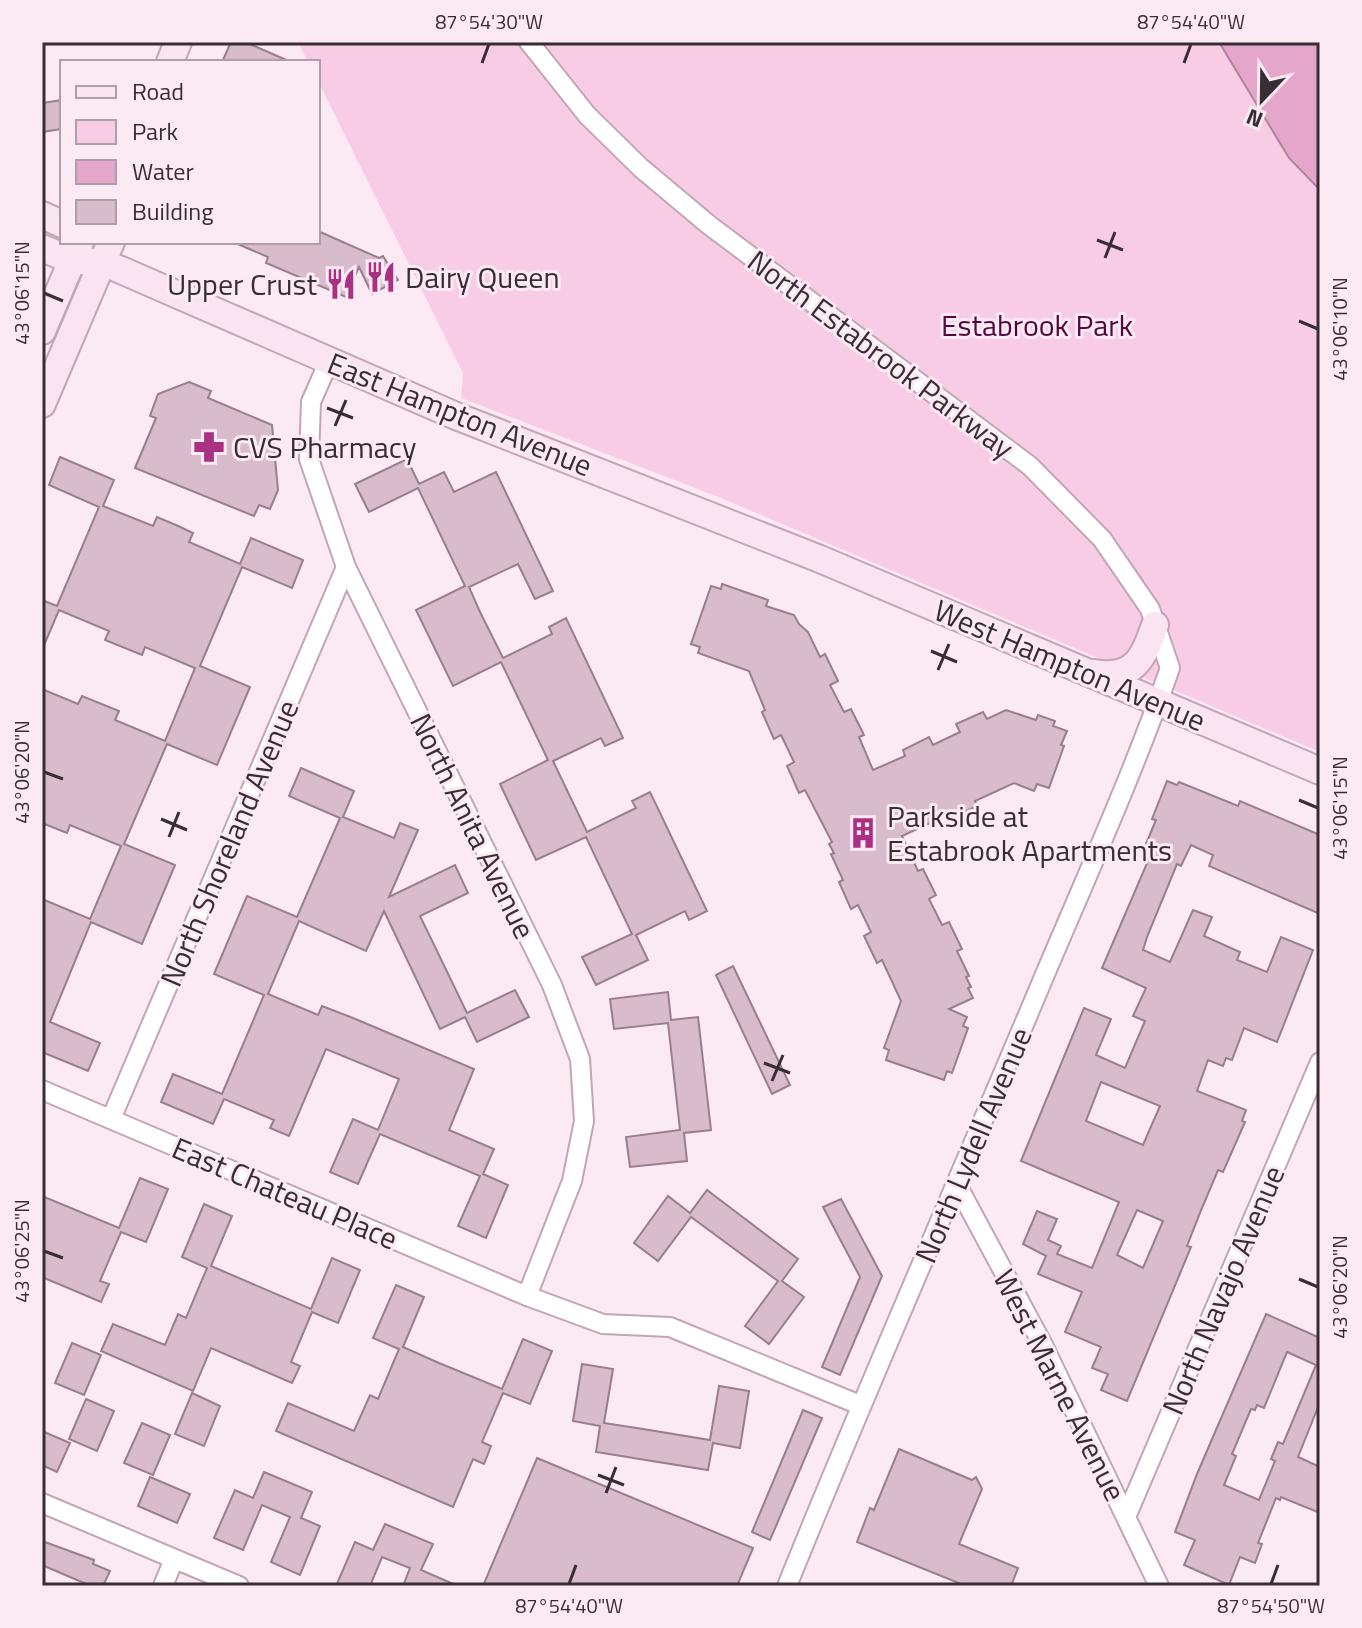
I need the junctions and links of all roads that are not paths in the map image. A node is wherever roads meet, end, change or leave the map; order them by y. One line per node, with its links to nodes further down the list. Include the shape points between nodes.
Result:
1 (529, 42): 9 (street, North Estabrook Parkway, via 587,115 663,187 1030,466 1102,539 1150,609)
2 (42, 248): 3 (main road, East Hampton Avenue)
3 (91, 250): 4 (main road); 5 (main road, East Hampton Avenue); 6 (main road)
4 (42, 331)
5 (329, 361): 7 (main road, East Hampton Avenue); 8 (street, North Anita Avenue, via 311,402 309,459)
6 (42, 404)
7 (820, 559): 10 (main road, West Hampton Avenue)
8 (346, 567): 15 (street, North Shoreland Avenue); 17 (street, North Anita Avenue, via 552,985 580,1059 584,1121 572,1181)
9 (1155, 625): 10 (main road, via 1135,666 1124,673); 11 (street, North Estabrook Parkway, via 1170,668)
10 (1086, 672): 11 (main road, West Hampton Avenue)
11 (1158, 703): 12 (main road, West Hampton Avenue); 16 (street, North Lydell Avenue)
12 (1320, 771)
13 (1320, 1062): 20 (street, North Navajo Avenue)
14 (42, 1090): 15 (street, East Chateau Place)
15 (111, 1119): 17 (street, East Chateau Place)
16 (957, 1185): 18 (street, North Lydell Avenue); 20 (street, West Marne Avenue, via 1043,1345)
17 (527, 1296): 18 (street, East Chateau Place, via 603,1324 670,1327)
18 (860, 1405): 24 (street, North Lydell Avenue)
19 (42, 1503): 21 (street)
20 (1126, 1517): 25 (street, West Marne Avenue)
21 (174, 1559): 22 (street); 23 (street)
22 (163, 1586)
23 (239, 1586)
24 (787, 1586)
25 (1159, 1586)

